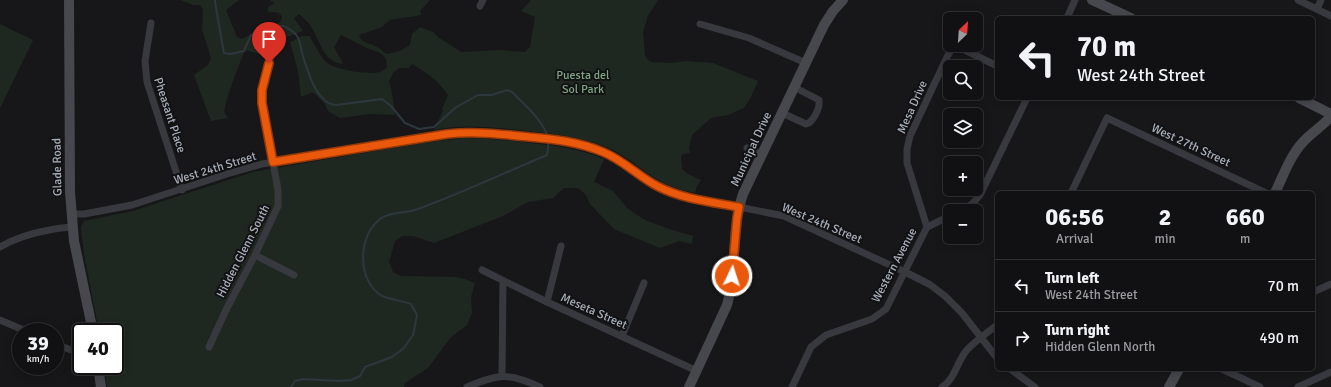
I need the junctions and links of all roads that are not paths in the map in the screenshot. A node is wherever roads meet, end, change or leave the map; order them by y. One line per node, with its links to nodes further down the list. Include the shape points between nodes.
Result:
1 (69, 0): 32 (street, Glade Road, via 69,166)
2 (843, 0): 16 (street, Municipal Drive, via 824,25)
3 (1075, 0): 8 (street)
4 (1092, 0): 9 (street)
5 (1298, 0): 7 (street)
6 (1321, 0): 7 (street)
7 (1317, 9): 10 (street)
8 (1068, 16)
9 (1127, 16)
10 (1331, 16)
11 (151, 23): 26 (street, Pheasant Place, via 145,61 147,82)
12 (700, 24): 16 (street, via 749,38)
13 (274, 50): 25 (street, Hidden Glenn South, via 263,84 262,96)
14 (952, 52): 35 (street, Mesa Drive, via 910,136 907,149 907,163)
15 (969, 52): 17 (street, Mesa Drive)
16 (806, 63): 18 (street, Municipal Drive)
17 (995, 65)
18 (794, 87): 21 (street, Municipal Drive); 21 (street, via 819,100 819,107 813,119 806,124)
19 (1026, 100): 30 (street, via 980,195)
20 (1303, 100): 22 (street)
21 (782, 113): 24 (street, Municipal Drive)
22 (1331, 115): 29 (street, via 1298,148)
23 (746, 148): 24 (street)
24 (762, 155): 31 (street, Municipal Drive)
25 (273, 162): 26 (street, West 24th Street, via 227,174); 31 (street, West 24th Street, via 447,134 500,134 568,141 592,148 621,161 650,182 675,194); 38 (street, Hidden Glenn South, via 278,206)
26 (182, 190): 32 (street, West 24th Street, via 132,205)
27 (1072, 191): 28 (street, West 27th Street, via 1107,118)
28 (1262, 191)
29 (1276, 191)
30 (972, 204)
31 (739, 207): 40 (street, West 24th Street, via 792,219); 55 (street, Municipal Drive, via 731,291 725,311)
32 (72, 214): 34 (street, Glade Road)
33 (943, 219): 35 (street, Western Avenue)
34 (72, 227): 37 (street, via 15,239); 48 (street, Glade Road)
35 (927, 227): 40 (street, Western Avenue)
36 (562, 246): 46 (street)
37 (0, 247)
38 (255, 255): 41 (street); 53 (street, Hidden Glenn South)
39 (482, 270): 42 (street, Meseta Street)
40 (905, 272): 52 (street, West 24th Street, via 929,284 945,296); 66 (street, Western Avenue, via 886,309 872,319 826,334 811,347)
41 (294, 275)
42 (503, 281): 46 (street, Meseta Street); 61 (street)
43 (644, 283): 51 (street)
44 (1331, 284): 45 (street)
45 (1315, 291)
46 (547, 302): 51 (street, Meseta Street)
47 (0, 320): 49 (street)
48 (91, 323)
49 (12, 325)
50 (995, 327): 52 (street)
51 (622, 336): 55 (street, Meseta Street)
52 (981, 338): 54 (street, West 24th Street); 67 (street, via 966,351 952,377)
53 (209, 347)
54 (995, 356)
55 (697, 371): 65 (street, Municipal Drive)
56 (1013, 371): 68 (street)
57 (1178, 371): 69 (street)
58 (1226, 371): 70 (street)
59 (1331, 372): 71 (street)
60 (99, 375): 62 (street)
61 (502, 375): 63 (street); 64 (street)
62 (101, 387)
63 (468, 387)
64 (540, 387)
65 (689, 387)
66 (792, 387)
67 (942, 387)
68 (1035, 387)
69 (1169, 387)
70 (1260, 387)
71 (1298, 387)

